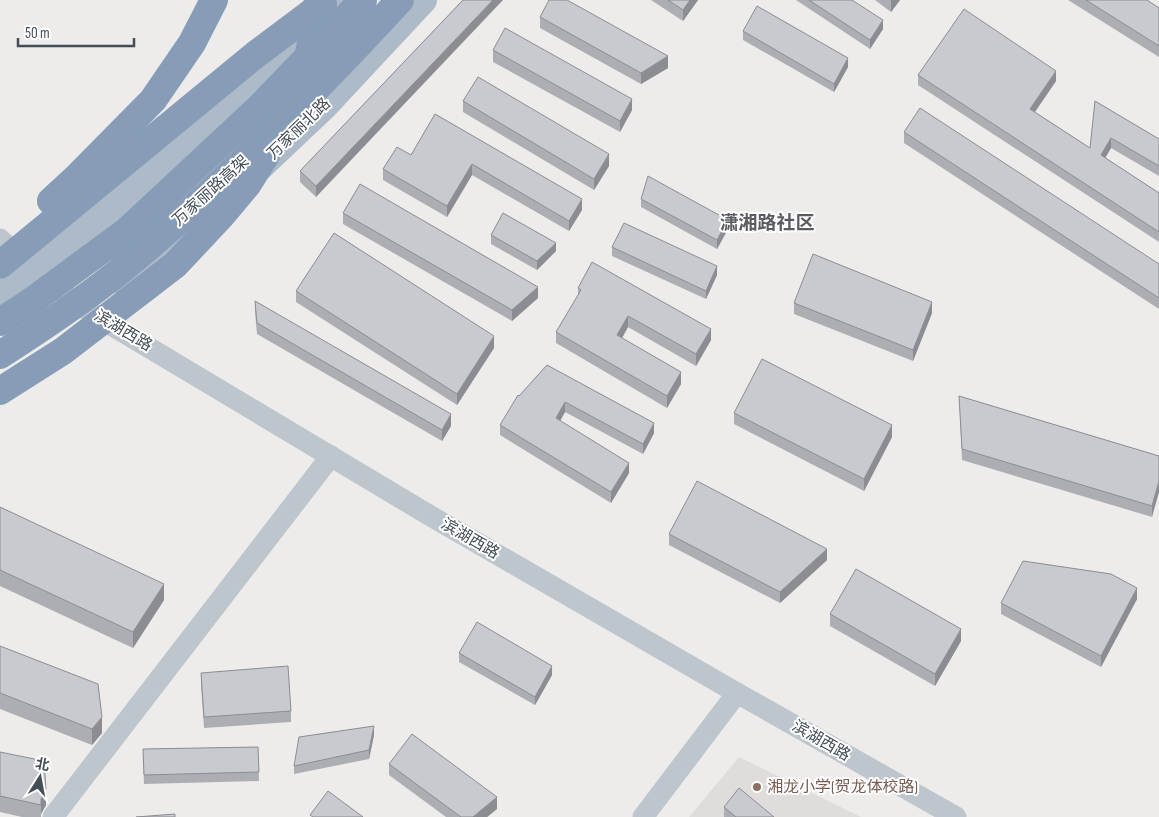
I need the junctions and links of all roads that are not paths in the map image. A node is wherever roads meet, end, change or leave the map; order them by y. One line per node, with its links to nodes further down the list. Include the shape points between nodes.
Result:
1 (214, 0): 9 (highway, via 192,43 153,100 76,178)
2 (318, 0): 17 (highway, via 300,93 242,191 175,265 63,351)
3 (329, 0): 10 (highway, via 255,55)
4 (338, 0): 11 (main road, via 253,87)
5 (363, 0): 14 (highway, 万家丽路高架, via 260,107 127,231)
6 (400, 0): 15 (highway, 万家丽路高架, via 330,76 248,157 137,257 52,322)
7 (423, 0): 13 (main road, 万家丽北路, via 326,105)
8 (0, 239): 11 (street, 滨湖西路)
9 (0, 247)
10 (0, 266)
11 (34, 272): 12 (main road); 13 (street, 滨湖西路)
12 (0, 297)
13 (96, 316): 16 (main road, 万家丽北路); 18 (street, 滨湖西路)
14 (0, 322)
15 (0, 355)
16 (0, 377)
17 (0, 391)
18 (331, 456): 19 (street, 滨湖西路); 20 (street)
19 (737, 693): 21 (street); 22 (street, 滨湖西路)
20 (53, 817)
21 (643, 817)
22 (956, 817)

